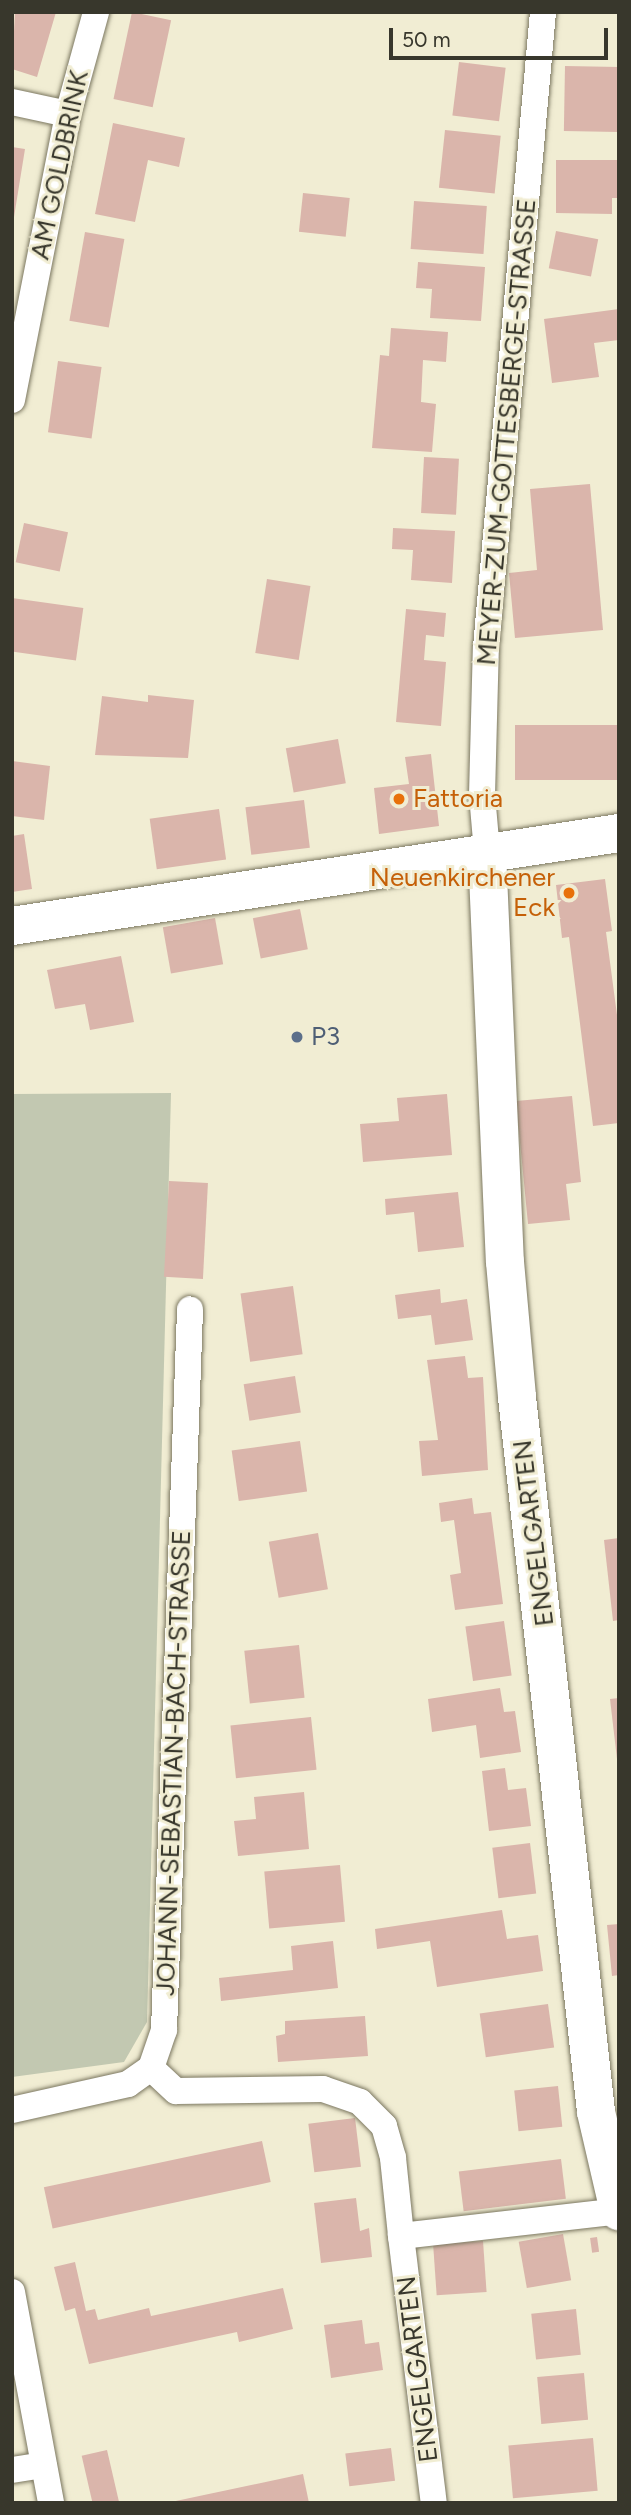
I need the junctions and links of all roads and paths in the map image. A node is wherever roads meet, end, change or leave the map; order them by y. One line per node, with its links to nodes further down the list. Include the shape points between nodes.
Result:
1 (96, 12): 4 (street, AM GOLDBRINK)
2 (543, 12): 7 (street, MEYER-ZUM-GOTTESBERGE-STRASSE, via 486,647 482,795)
3 (12, 102): 4 (street)
4 (68, 114): 5 (street, AM GOLDBRINK)
5 (12, 400)
6 (619, 834): 7 (street)
7 (487, 852): 8 (street); 12 (street, ENGELGARTEN, via 505,1262 517,1397 596,2112)
8 (12, 926)
9 (190, 1309): 10 (street, JOHANN-SEBASTIAN-BACH-STRASSE, via 164,2030)
10 (151, 2068): 11 (street, via 128,2084); 13 (street, ENGELGARTEN, via 177,2091 323,2089 360,2102 384,2126 393,2158)
11 (12, 2110)
12 (619, 2211): 13 (street, ENGELGARTEN)
13 (401, 2236): 18 (street, ENGELGARTEN)
14 (12, 2292): 15 (street)
15 (44, 2465): 16 (street); 17 (street)
16 (12, 2470)
17 (51, 2503)
18 (434, 2503)

